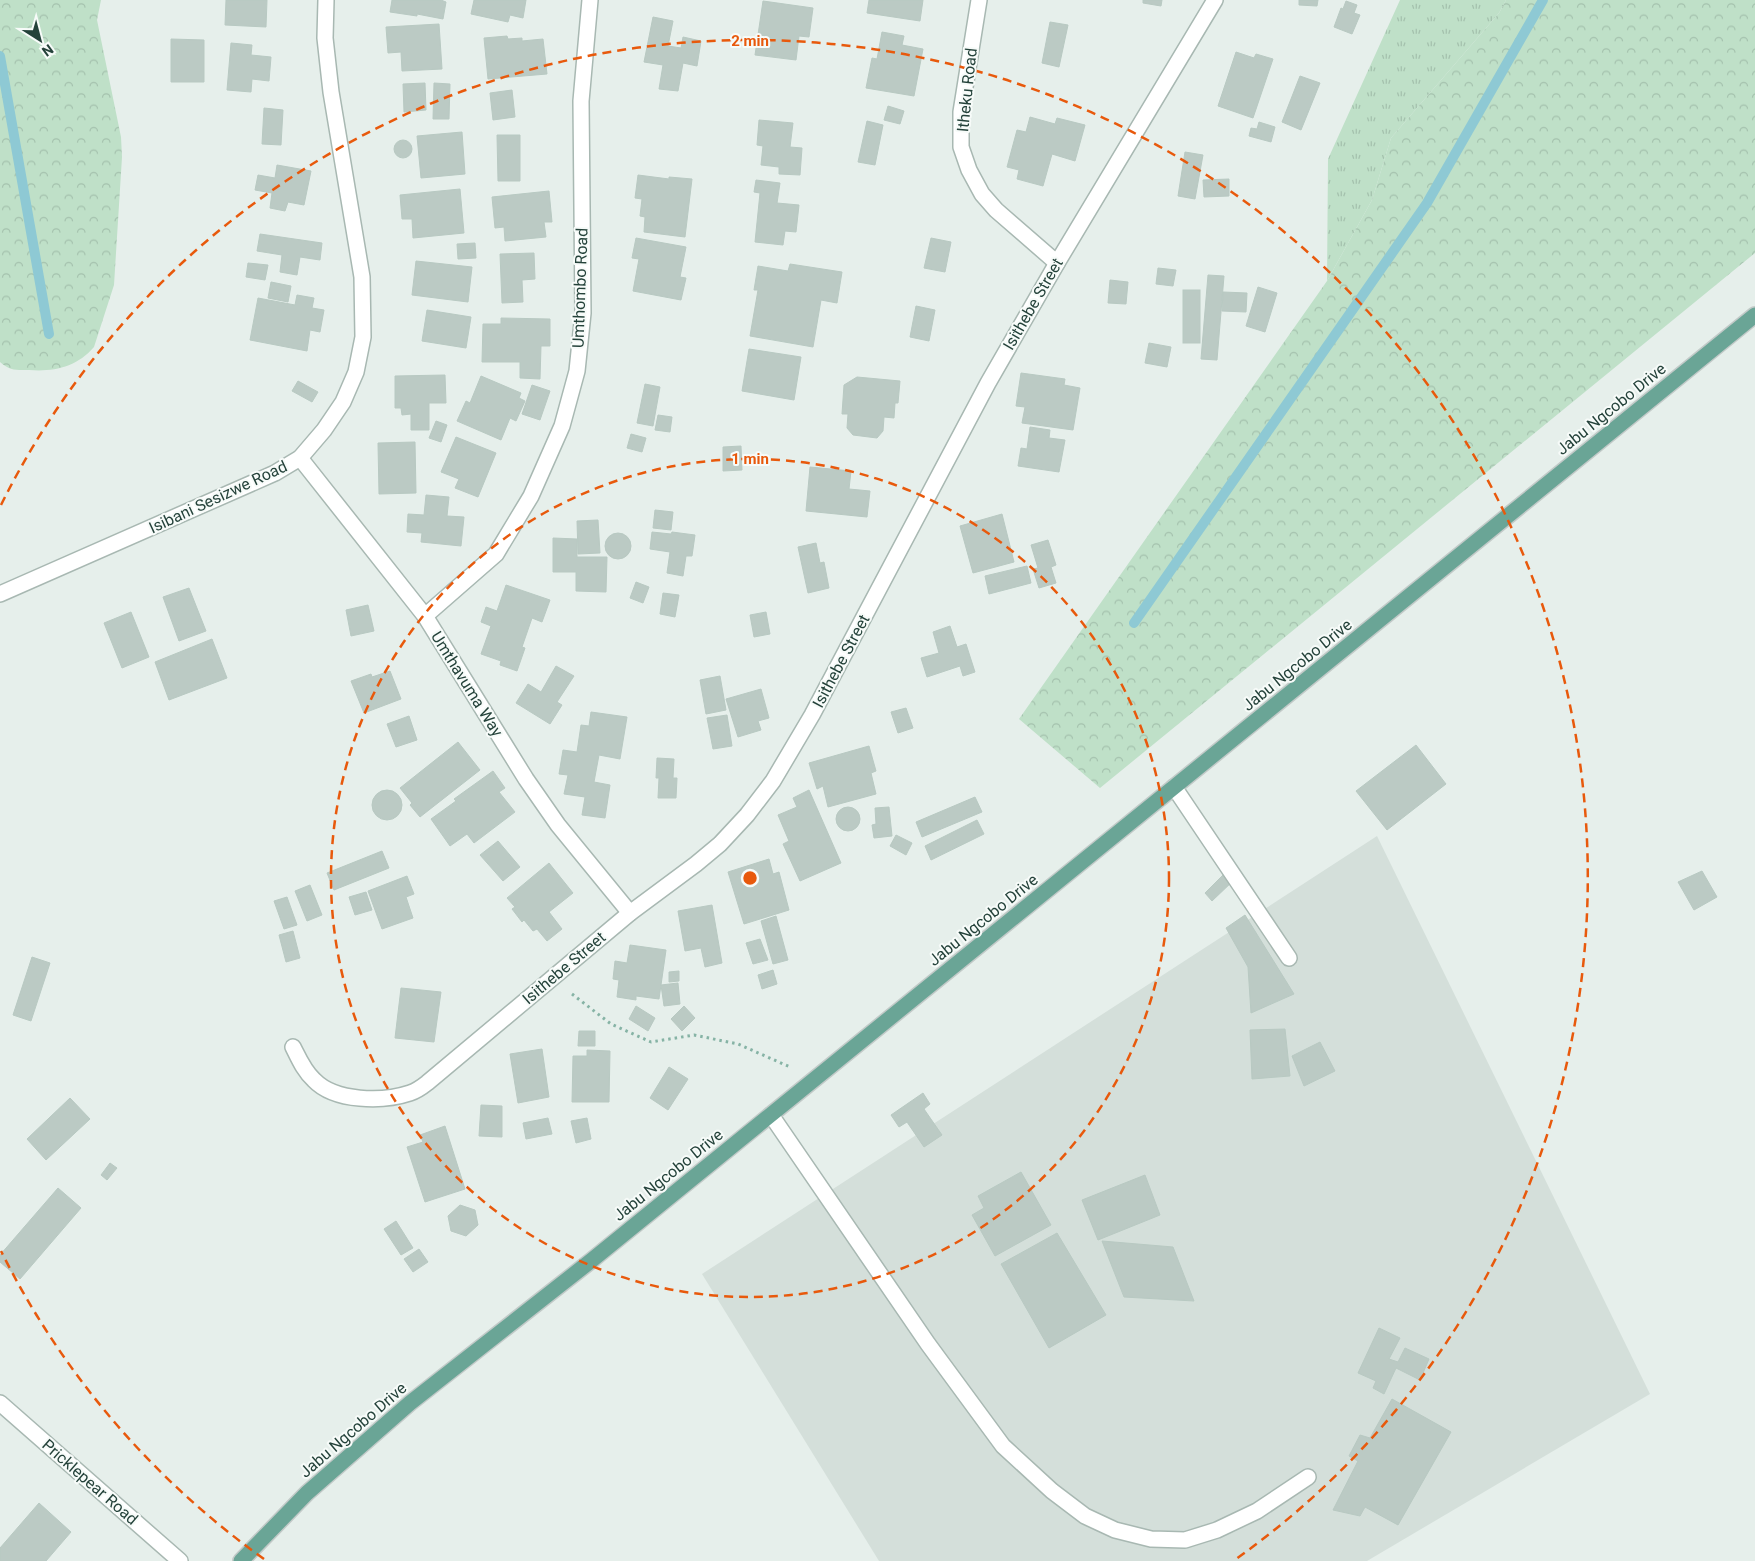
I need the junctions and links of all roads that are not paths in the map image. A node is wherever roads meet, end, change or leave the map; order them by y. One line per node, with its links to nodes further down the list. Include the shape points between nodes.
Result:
1 (326, 0): 7 (street, Isibani Sesizwe Road, via 325,38 331,92 362,277 363,337 356,372 343,402)
2 (590, 0): 9 (street, Umthombo Road, via 581,101 583,313 577,371 562,426 531,496 496,554)
3 (979, 0): 5 (street, Itheku Road, via 961,112 961,147 982,194)
4 (1215, 0): 5 (street, Isithebe Street)
5 (1057, 262): 11 (street, Isithebe Street, via 773,781 720,844)
6 (1755, 315): 10 (main road, Jabu Ngcobo Drive)
7 (300, 458): 8 (street, Isibani Sesizwe Road, via 275,474); 9 (street, Umthavuma Way)
8 (0, 594)
9 (424, 616): 11 (street, Umthavuma Way, via 526,779 558,825)
10 (1174, 787): 12 (street); 14 (main road, Jabu Ngcobo Drive)
11 (630, 913): 13 (street, Isithebe Street, via 427,1083 412,1092 385,1099 335,1093 313,1079)
12 (1288, 958)
13 (294, 1047)
14 (770, 1115): 16 (street, via 928,1344 1003,1446 1052,1491 1086,1516 1115,1530 1151,1539 1184,1540 1217,1530 1257,1511); 18 (main road, Jabu Ngcobo Drive, via 410,1403 307,1493)
15 (0, 1404): 17 (street, Pricklepear Road)
16 (1308, 1477)
17 (180, 1561)
18 (241, 1561)

